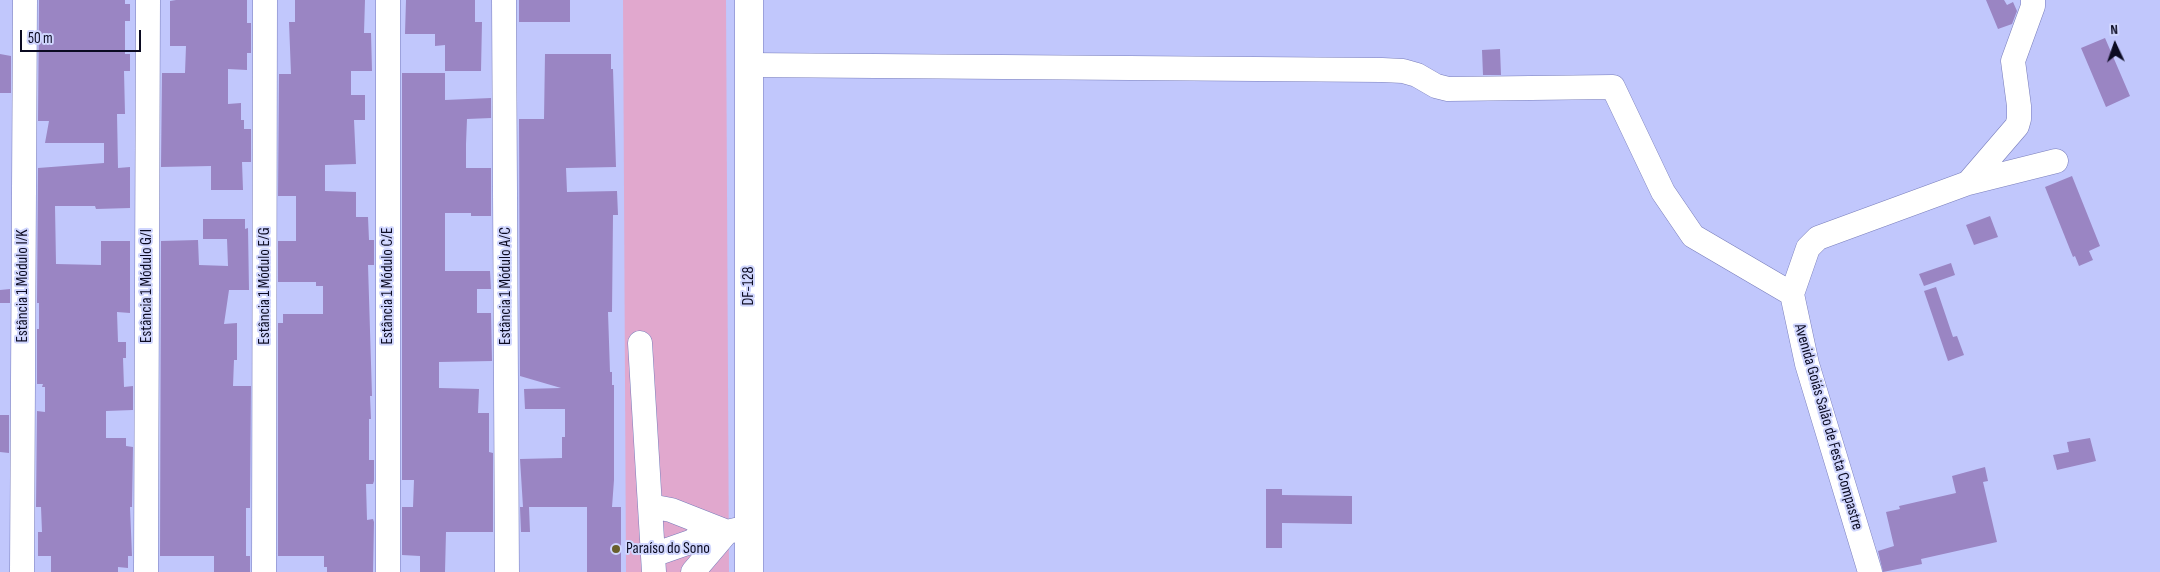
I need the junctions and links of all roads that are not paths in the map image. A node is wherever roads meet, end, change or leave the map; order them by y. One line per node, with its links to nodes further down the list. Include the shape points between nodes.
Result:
1 (25, 0): 16 (street, Estância 1 Módulo I/K)
2 (148, 0): 17 (street, Estância 1 Módulo G/I)
3 (265, 0): 18 (street, Estância 1 Módulo E/G)
4 (388, 0): 19 (street, Estância 1 Módulo C/E)
5 (504, 0): 20 (street, Estância 1 Módulo A/C)
6 (748, 0): 8 (main road, DF-128 / DF-128)
7 (2032, 0): 10 (street, via 2033,6 2013,61 2019,106 2017,126)
8 (748, 65): 11 (street, via 1382,70 1403,71 1448,89 1612,87 1663,192 1693,236); 14 (main road, DF-128 / DF-128)
9 (2056, 161): 10 (street)
10 (1968, 184): 11 (street, via 1818,238 1808,248)
11 (1792, 294): 23 (street, Avenida Goiás Salão de Festa Compastre, via 1807,364)
12 (640, 344): 13 (street)
13 (650, 506): 14 (street); 15 (street)
14 (728, 528): 15 (street, via 693,541); 21 (street); 22 (main road, DF-128 / DF-128)
15 (653, 563)
16 (22, 572)
17 (146, 572)
18 (264, 572)
19 (388, 572)
20 (507, 572)
21 (693, 572)
22 (749, 572)
23 (1870, 572)

